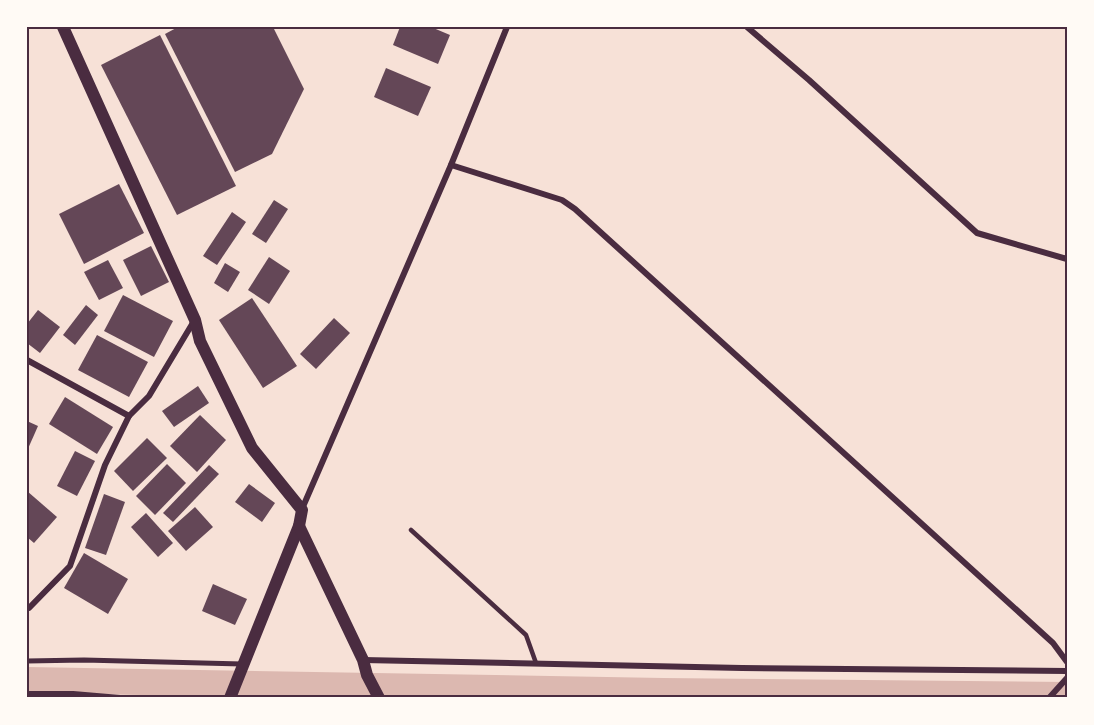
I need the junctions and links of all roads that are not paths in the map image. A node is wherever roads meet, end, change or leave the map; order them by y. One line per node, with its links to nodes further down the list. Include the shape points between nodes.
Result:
1 (63, 27): 6 (main road)
2 (507, 27): 4 (street)
3 (747, 27): 5 (street, via 977,233)
4 (451, 165): 9 (street); 15 (street, via 562,200 575,209 1053,643)
5 (1067, 259)
6 (195, 320): 8 (street, via 149,396); 9 (main road, via 200,341 252,448)
7 (27, 360): 8 (street)
8 (129, 416): 12 (street, via 105,465 70,566)
9 (302, 510): 10 (main road)
10 (299, 526): 13 (main road); 17 (main road)
11 (411, 530): 16 (lane, via 526,635)
12 (27, 608)
13 (363, 660): 16 (street); 22 (main road)
14 (27, 661): 17 (street)
15 (1067, 662)
16 (536, 663): 18 (street)
17 (241, 668): 21 (main road)
18 (1067, 671)
19 (1067, 678): 24 (street)
20 (27, 694): 23 (street)
21 (231, 695)
22 (378, 696)
23 (120, 698)
24 (1049, 698)

